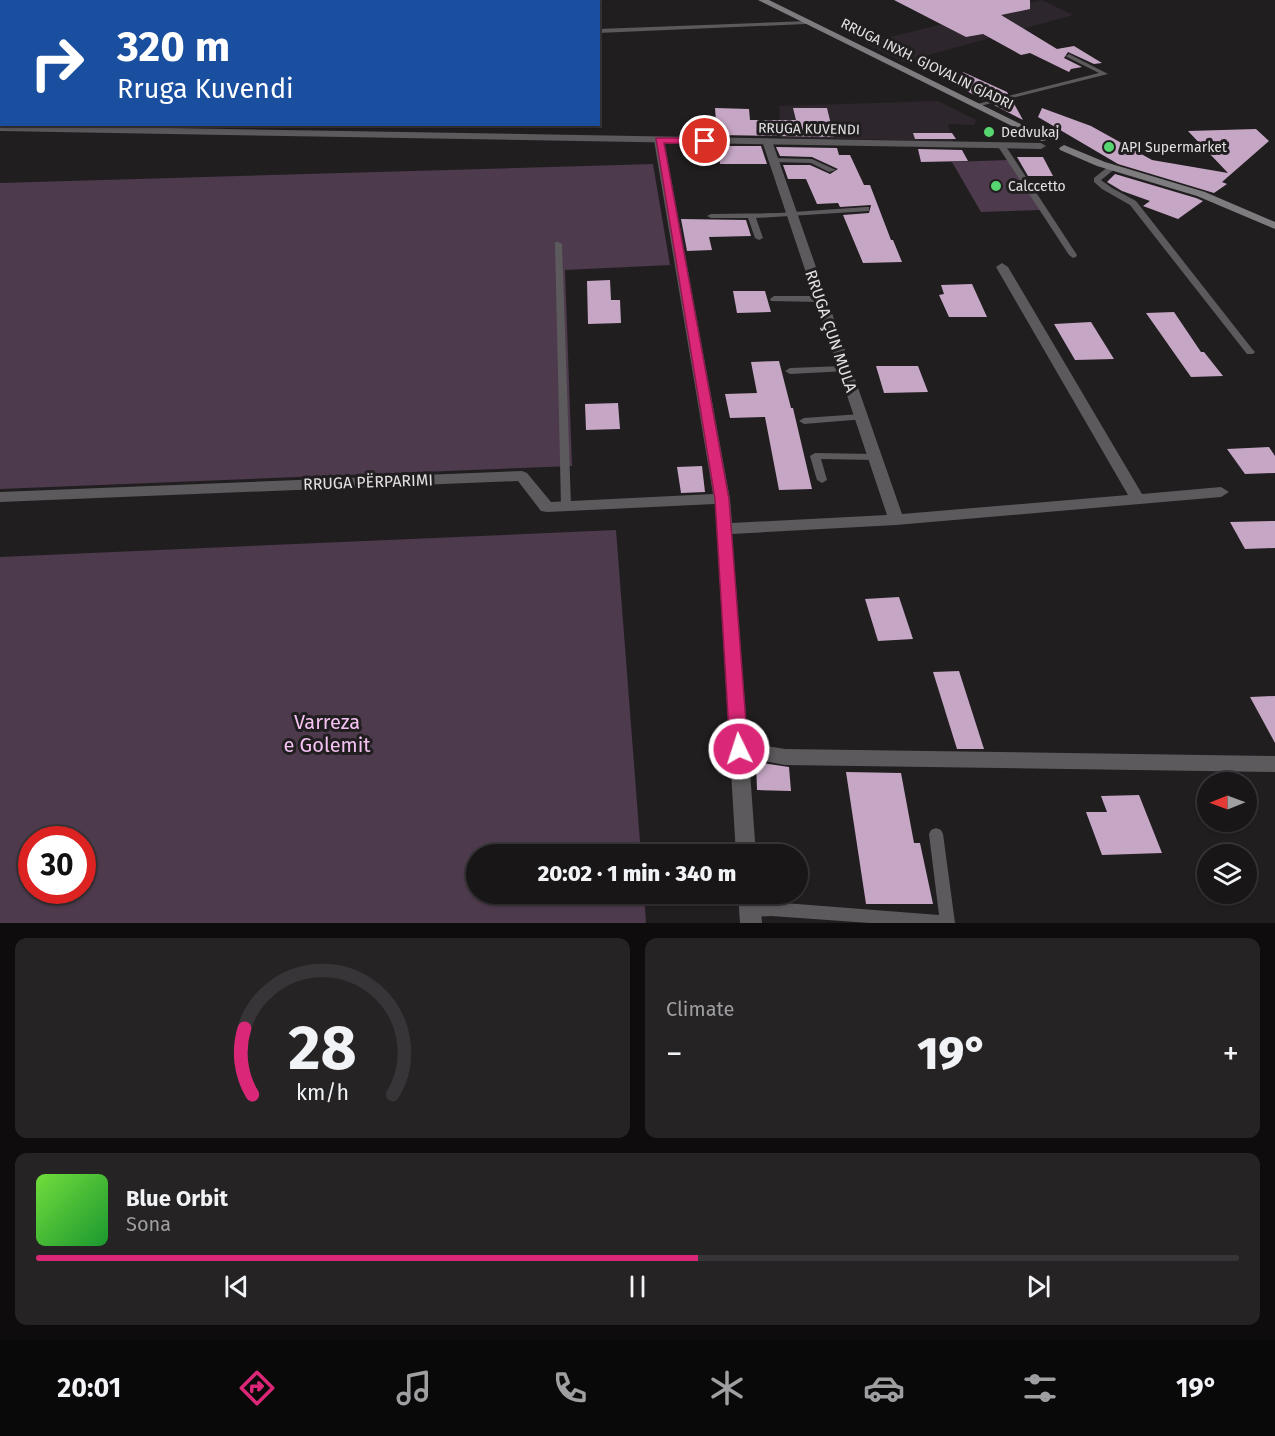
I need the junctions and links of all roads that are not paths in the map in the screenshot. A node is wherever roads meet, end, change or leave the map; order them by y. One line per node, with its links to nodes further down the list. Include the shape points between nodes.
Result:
1 (762, 0): 2 (main road, RRUGA INXH. GJOVALIN GJADRI)
2 (806, 22): 3 (lane); 5 (main road, RRUGA INXH. GJOVALIN GJADRI)
3 (600, 31)
4 (1069, 56): 5 (lane, via 1105,74)
5 (976, 105): 11 (main road, RRUGA INXH. GJOVALIN GJADRI)
6 (88, 127): 7 (street, RRUGA KUVENDI); 8 (street, RRUGA KUVENDI)
7 (0, 128)
8 (659, 140): 9 (street, RRUGA KUVENDI); 38 (street)
9 (705, 141): 10 (street, RRUGA KUVENDI); 14 (lane)
10 (767, 141): 12 (street, RRUGA KUVENDI); 13 (street, RRUGA ÇUN MULA)
11 (1044, 142): 12 (street, RRUGA KUVENDI); 15 (main road, RRUGA INXH. GJOVALIN GJADRI, via 1062,141 1064,148)
12 (1001, 145): 24 (lane)
13 (773, 160): 16 (lane, via 812,161); 18 (street, RRUGA ÇUN MULA)
14 (702, 165)
15 (1112, 168): 21 (main road, via 1202,194); 28 (lane, via 1097,180 1133,203)
16 (832, 170)
17 (866, 209): 18 (lane)
18 (792, 214): 19 (lane); 27 (street, RRUGA ÇUN MULA)
19 (751, 215): 20 (lane); 22 (lane)
20 (711, 216)
21 (1275, 226)
22 (759, 238)
23 (558, 244): 39 (lane)
24 (1073, 255)
25 (1002, 267): 37 (street)
26 (774, 299): 27 (lane)
27 (820, 299): 29 (street, RRUGA ÇUN MULA)
28 (1250, 352)
29 (844, 369): 30 (lane); 31 (street, RRUGA ÇUN MULA)
30 (790, 371)
31 (861, 417): 32 (lane); 33 (street, RRUGA ÇUN MULA)
32 (804, 421)
33 (874, 457): 34 (lane, via 815,456); 40 (street, RRUGA ÇUN MULA)
34 (822, 480)
35 (1221, 492): 37 (street)
36 (0, 497): 39 (street, RRUGA PËRPARIMI, via 522,476 547,507)
37 (1137, 498): 40 (street)
38 (722, 499): 39 (street, RRUGA PËRPARIMI); 41 (street)
39 (566, 506)
40 (896, 520): 41 (street)
41 (723, 529): 42 (street)
42 (739, 749): 43 (street, via 785,757); 45 (street)
43 (1275, 764)
44 (936, 834): 46 (lane, via 948,922)
45 (745, 844)
46 (750, 909)

